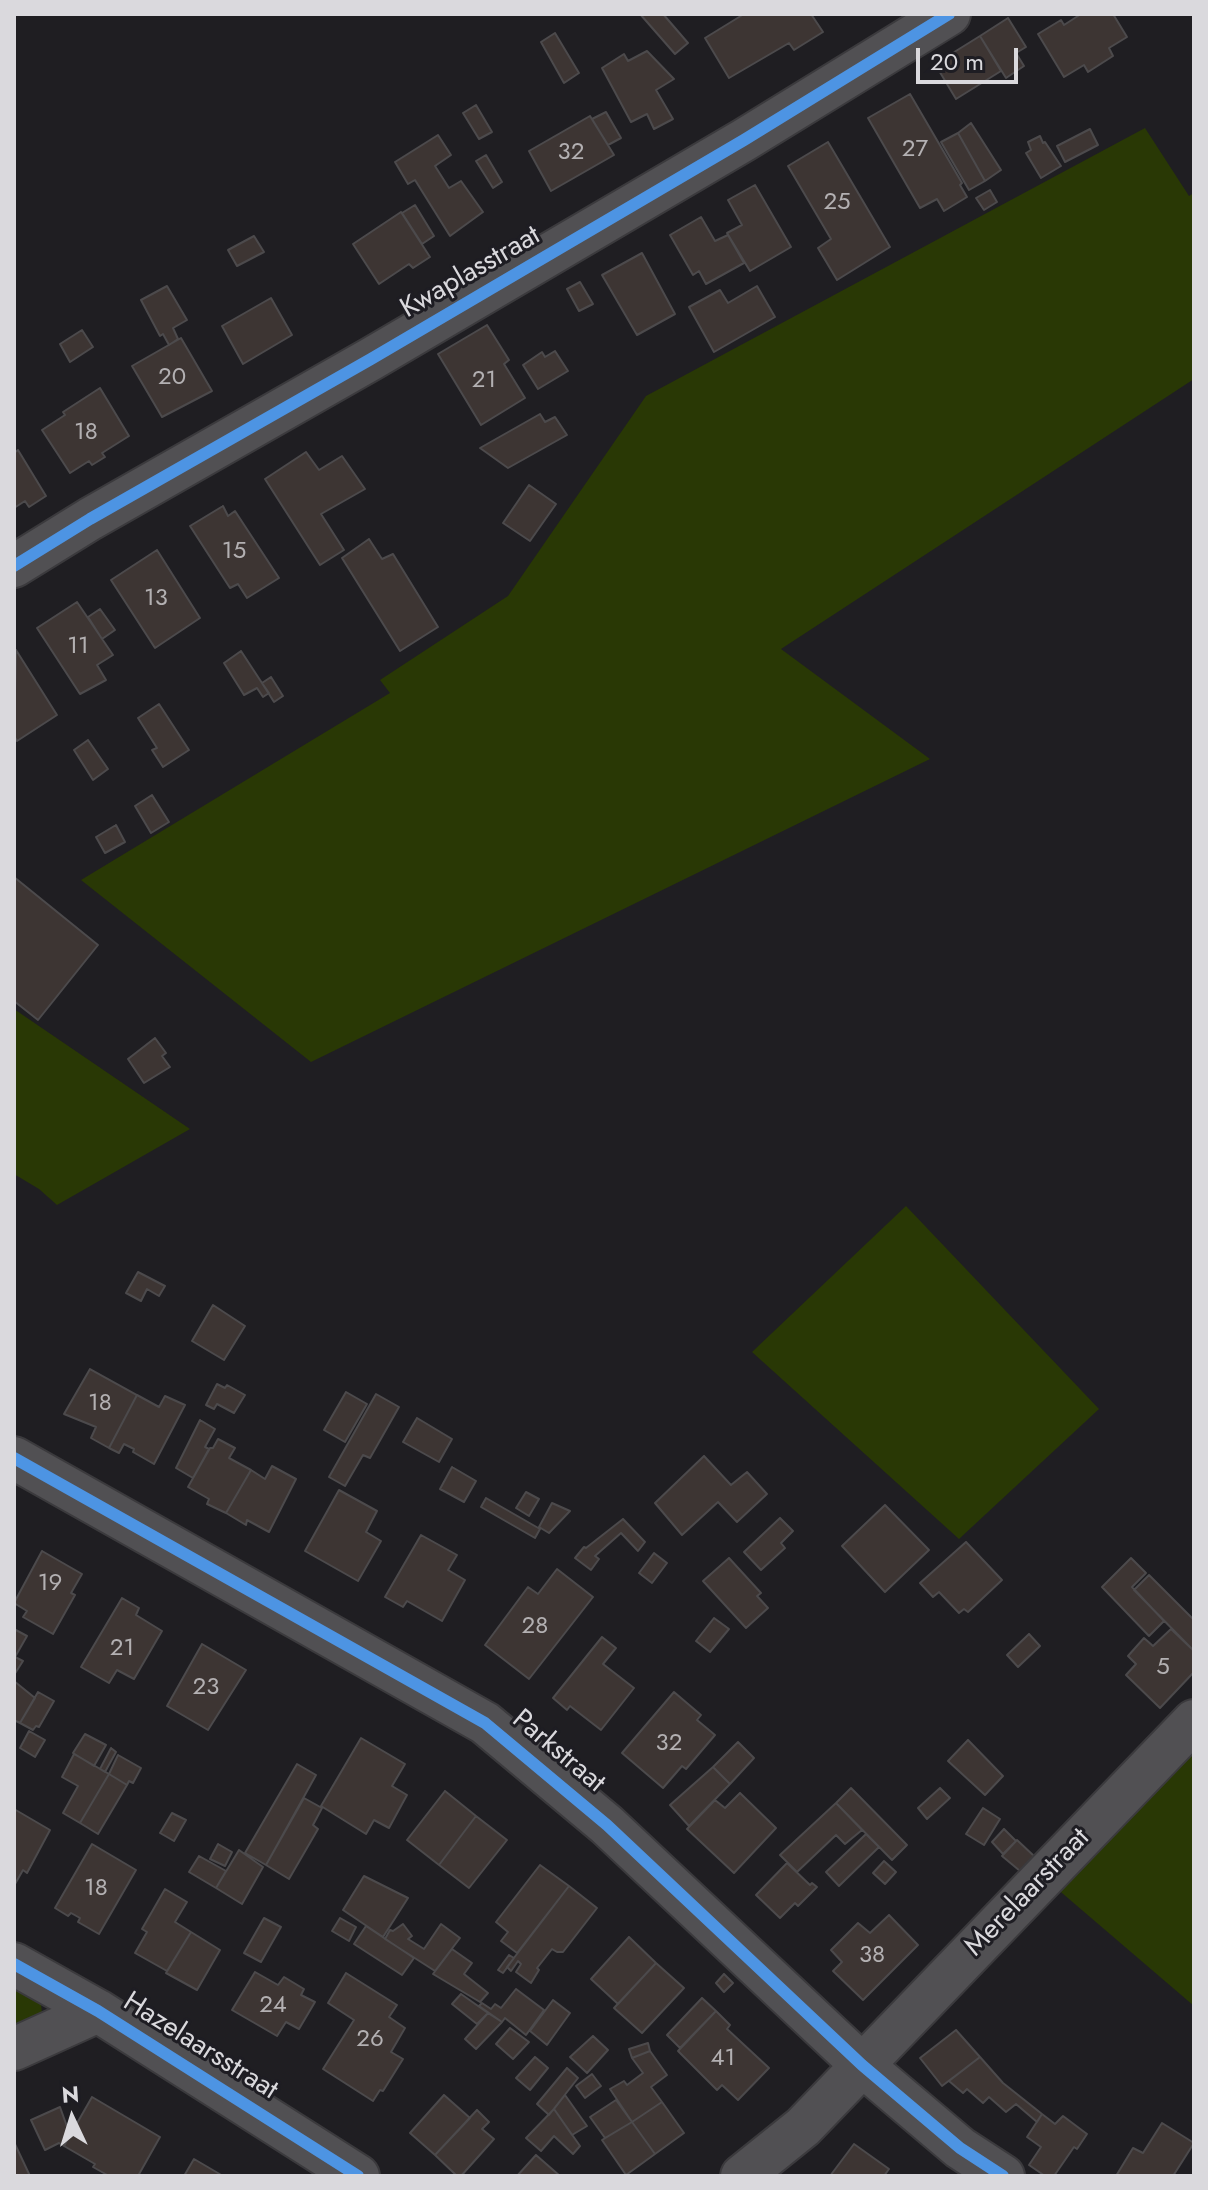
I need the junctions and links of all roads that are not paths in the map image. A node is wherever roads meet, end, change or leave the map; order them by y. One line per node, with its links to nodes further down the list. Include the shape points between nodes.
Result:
1 (949, 14): 2 (street, Kwaplasstraat, via 744,140)
2 (14, 566)
3 (14, 1458): 8 (street, Parkstraat, via 485,1723 607,1825)
4 (1194, 1721): 8 (street, Merelaarstraat)
5 (14, 1964): 6 (street, Hazelaarsstraat)
6 (98, 2011): 7 (street); 9 (street, Hazelaarsstraat)
7 (14, 2049)
8 (862, 2065): 10 (street, Merelaarstraat, via 803,2127); 11 (street, Parkstraat, via 960,2148)
9 (358, 2176)
10 (742, 2176)
11 (1003, 2176)

